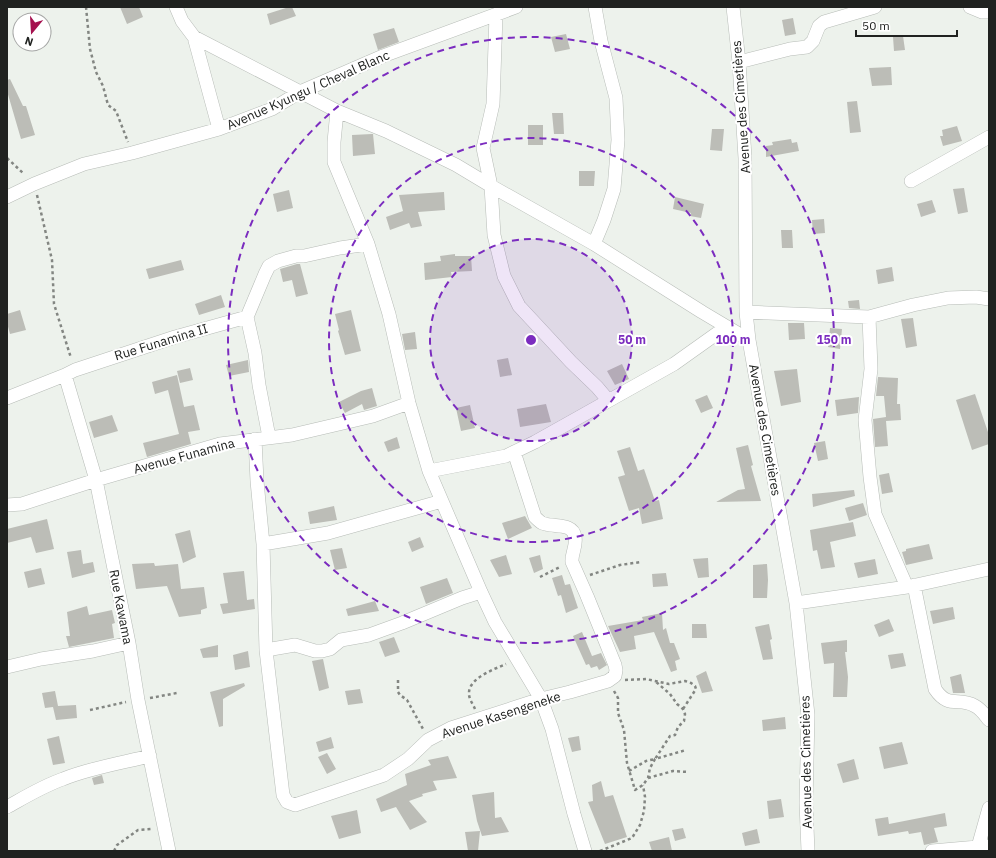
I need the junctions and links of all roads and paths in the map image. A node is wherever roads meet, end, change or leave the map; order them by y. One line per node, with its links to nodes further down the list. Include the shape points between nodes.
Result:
1 (86, 7): 16 (path, via 90,49 96,72 108,104 116,111)
2 (176, 7): 10 (street, via 182,21)
3 (516, 7): 9 (street, Avenue Kyungu / Cheval Blanc)
4 (595, 7): 23 (street, via 616,98 618,140 614,189)
5 (733, 7): 11 (street, Avenue des Cimetières)
6 (875, 7): 11 (street, via 824,22 807,47)
7 (970, 7): 8 (street)
8 (989, 12)
9 (496, 15): 12 (street, Avenue Kyungu / Cheval Blanc, via 383,56); 20 (street, via 493,104 483,148)
10 (194, 37): 12 (street); 14 (street)
11 (739, 62): 25 (street, Avenue des Cimetières, via 745,158)
12 (300, 92): 13 (street); 14 (street, Avenue Kyungu / Cheval Blanc, via 272,109)
13 (337, 111): 20 (street, via 386,131 456,165); 22 (street, via 334,162)
14 (219, 129): 16 (street, Avenue Kyungu / Cheval Blanc)
15 (989, 137): 18 (street)
16 (132, 153): 19 (street, Avenue Kyungu / Cheval Blanc, via 84,164)
17 (7, 158): 19 (path)
18 (911, 181)
19 (34, 184): 21 (street, Avenue Kyungu / Cheval Blanc); 30 (path, via 52,260 54,304)
20 (490, 186): 23 (street); 32 (street, via 494,235 504,276 519,306)
21 (7, 197)
22 (368, 244): 26 (street, via 296,256 269,266); 33 (street, via 389,314)
23 (594, 244): 28 (street)
24 (989, 299): 27 (street, via 948,298)
25 (746, 312): 27 (street); 29 (street, Avenue des Cimetières)
26 (247, 317): 30 (street, Rue Funamina II); 34 (street)
27 (869, 317): 47 (street, via 871,369 865,420 875,514)
28 (726, 327): 29 (street); 32 (street, via 674,364)
29 (749, 340): 49 (street, Avenue des Cimetières)
30 (70, 372): 31 (street, Rue Funamina II); 38 (street, Rue Kawama)
31 (7, 398)
32 (608, 400): 36 (street)
33 (409, 403): 34 (street, Avenue Funamina, via 373,416 292,435); 37 (street)
34 (270, 437): 35 (street, Avenue Funamina)
35 (255, 439): 38 (street, Avenue Funamina, via 220,444); 41 (street, Avenue Kasengeneke)
36 (514, 452): 37 (street, via 506,456); 42 (street, via 535,517 542,523 572,530 576,542)
37 (429, 471): 39 (street)
38 (96, 480): 40 (street, Avenue Funamina, via 22,504); 50 (street, Rue Kawama)
39 (442, 501): 41 (street, via 328,533); 48 (street)
40 (7, 506)
41 (263, 544): 51 (street, Avenue Kasengeneke)
42 (572, 562): 45 (path); 46 (street)
43 (641, 562): 46 (path, via 620,565)
44 (989, 569): 47 (street)
45 (540, 577)
46 (580, 578): 55 (street, via 615,665 615,676)
47 (910, 586): 49 (street); 60 (street, via 935,689 946,701 975,705)
48 (480, 592): 51 (street, via 395,626 341,640 330,649 315,651 295,645); 52 (street)
49 (796, 602): 77 (street, Avenue des Cimetières, via 808,715)
50 (129, 643): 53 (street, via 40,658); 63 (street, Rue Kawama)
51 (266, 650): 61 (street, Avenue Kasengeneke, via 283,795 287,802 295,805 384,775 408,759)
52 (518, 660): 57 (street); 59 (path, via 486,672 470,688 468,695 476,710)
53 (7, 667)
54 (398, 680): 61 (path, via 398,692 414,710)
55 (608, 681): 56 (path); 57 (street, Avenue Kasengeneke); 65 (path, via 618,698 618,713 624,730)
56 (655, 681): 58 (path); 58 (path, via 669,684 685,680 695,686 695,692)
57 (541, 699): 59 (street, Avenue Kasengeneke); 75 (street, via 552,729)
58 (683, 709): 64 (path, via 684,721 675,735 670,736)
59 (477, 720): 61 (street, Avenue Kasengeneke, via 451,728)
60 (989, 720)
61 (428, 740)
62 (686, 750): 64 (path)
63 (150, 756): 69 (street, via 64,778); 71 (street, Rue Kawama)
64 (655, 759): 65 (path); 67 (path)
65 (629, 771): 68 (path, via 635,790)
66 (688, 772): 67 (path, via 673,771)
67 (648, 778): 68 (path)
68 (643, 785): 76 (path, via 644,811 640,825 632,838)
69 (7, 807)
70 (989, 808): 72 (street)
71 (164, 828): 73 (street, Rue Kawama); 74 (path, via 138,830 117,845)
72 (984, 846): 78 (street)
73 (165, 850)
74 (114, 851)
75 (585, 851)
76 (600, 851)
77 (808, 851)
78 (932, 851)

